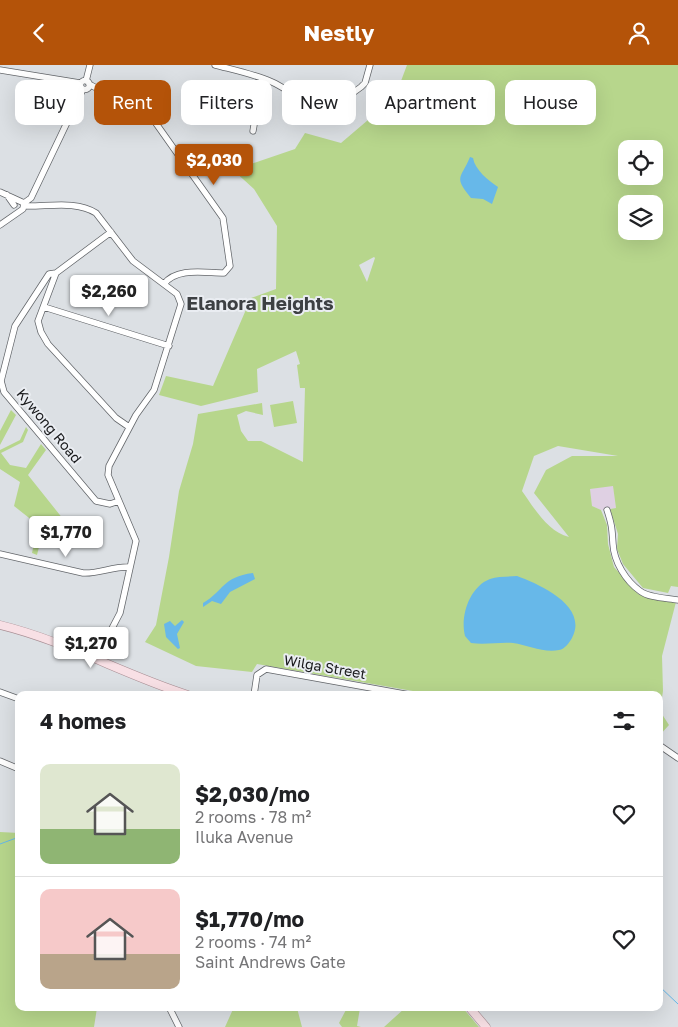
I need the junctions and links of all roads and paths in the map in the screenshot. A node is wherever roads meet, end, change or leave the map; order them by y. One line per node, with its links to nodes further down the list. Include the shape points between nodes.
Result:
1 (90, 65): 6 (street)
2 (215, 65): 5 (street)
3 (370, 65): 5 (street, via 365,83 327,109)
4 (0, 70): 6 (street)
5 (262, 78): 7 (street)
6 (85, 84): 9 (street); 15 (street, via 149,117 223,218 228,271 182,274)
7 (253, 131)
8 (0, 192): 10 (street)
9 (34, 192): 10 (street); 11 (street)
10 (19, 206): 11 (street); 12 (street)
11 (38, 206): 13 (street, via 90,209)
12 (0, 225)
13 (111, 232): 14 (street, Kywong Road); 15 (street, via 132,261)
14 (56, 273): 16 (street); 19 (street, Kywong Road, via 49,274 15,326 1,386 96,501 110,504)
15 (164, 284): 17 (street, via 177,294 181,304)
16 (44, 307): 17 (street); 18 (street, via 38,321 40,332 48,344 116,418)
17 (169, 345): 18 (street, via 154,390)
18 (129, 427): 19 (street, via 109,466 108,475)
19 (119, 501): 22 (street, via 136,541)
20 (607, 510): 23 (street, via 618,567 640,591)
21 (0, 554): 22 (street, via 83,573 118,566)
22 (130, 567): 25 (street, via 120,613)
23 (678, 600)
24 (0, 625): 25 (main road, via 38,635)
25 (96, 659): 26 (main road)
26 (168, 691)
27 (255, 691): 28 (street, Wilga Street, via 257,675 266,669)
28 (388, 691)
29 (0, 692): 30 (street)
30 (15, 698)
31 (663, 748): 32 (street)
32 (678, 758)
33 (0, 761): 34 (street)
34 (15, 767)
35 (171, 1011): 37 (street)
36 (472, 1011): 38 (main road)
37 (179, 1027)
38 (486, 1027)

